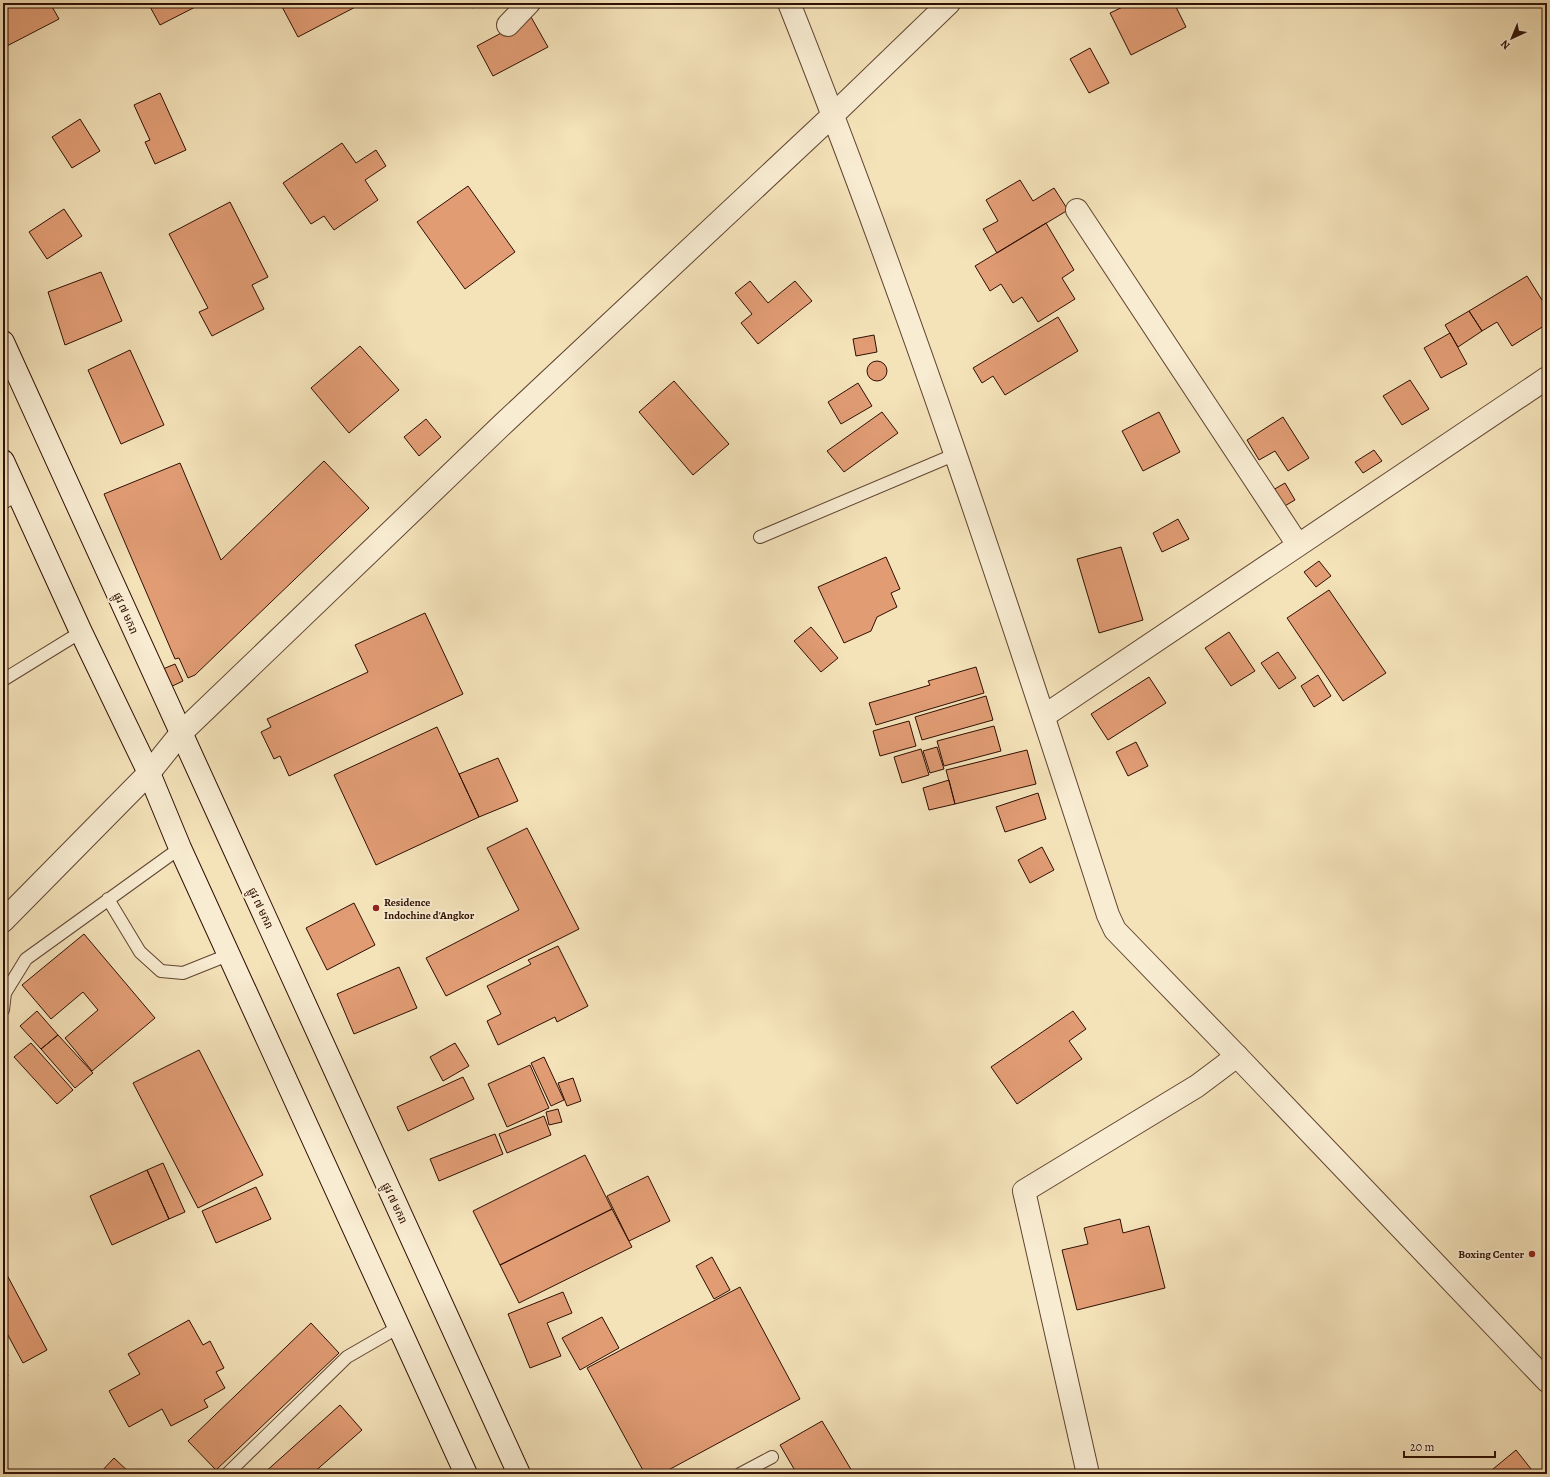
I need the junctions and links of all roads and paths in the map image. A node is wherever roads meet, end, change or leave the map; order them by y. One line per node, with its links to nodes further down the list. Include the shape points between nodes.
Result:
1 (529, 3): 4 (street)
2 (789, 3): 5 (street)
3 (949, 3): 5 (street)
4 (508, 24)
5 (833, 115): 9 (street); 17 (street, via 504,422)
6 (1077, 210): 13 (street)
7 (3, 342): 17 (street, ផ្លូវ ៧ មករា)
8 (1547, 378): 13 (street)
9 (956, 454): 12 (lane); 16 (street)
10 (3, 461): 11 (street)
11 (11, 499): 14 (street)
12 (760, 537)
13 (1298, 545): 16 (street)
14 (81, 632): 15 (lane); 18 (street)
15 (3, 680)
16 (1044, 716): 24 (street, via 1115,930)
17 (181, 733): 18 (street); 30 (street, ផ្លូវ ៧ មករា)
18 (149, 773): 19 (street); 21 (street)
19 (180, 848): 20 (lane); 22 (street)
20 (108, 899): 22 (lane, via 140,952 161,971 183,974); 23 (lane, via 26,959 5,993)
21 (3, 921)
22 (228, 955): 25 (street)
23 (3, 1010)
24 (1238, 1056): 26 (street); 32 (street, via 1198,1086 1024,1191)
25 (399, 1327): 28 (lane, via 347,1357); 29 (street)
26 (1547, 1381)
27 (772, 1457): 31 (lane)
28 (227, 1474)
29 (466, 1474)
30 (519, 1474)
31 (740, 1474)
32 (1088, 1474)

